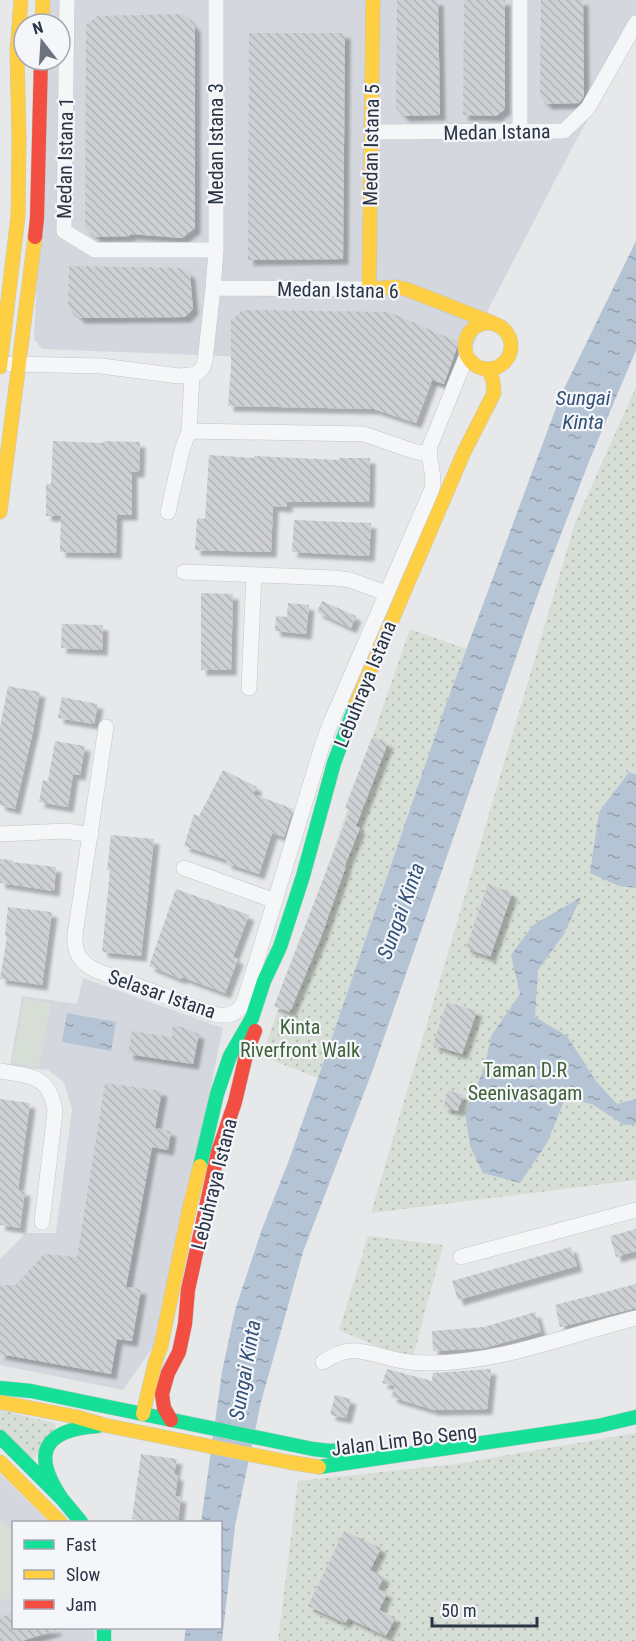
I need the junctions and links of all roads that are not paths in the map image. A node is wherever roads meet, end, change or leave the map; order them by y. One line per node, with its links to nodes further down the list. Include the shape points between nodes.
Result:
1 (67, 0): 12 (street, Medan Istana 1, via 64,231 95,250)
2 (216, 0): 12 (street, Medan Istana 3)
3 (373, 0): 9 (main road, Medan Istana 5)
4 (520, 0): 10 (street)
5 (636, 23): 10 (street, Medan Istana, via 588,108 564,131)
6 (17, 72): 20 (main road, via 18,216)
7 (33, 72): 11 (main road)
8 (41, 72): 11 (main road)
9 (372, 132): 10 (street, Medan Istana); 14 (main road, Medan Istana 5)
10 (520, 132)
11 (38, 198): 19 (main road)
12 (216, 250): 13 (street, Medan Istana 3)
13 (213, 288): 14 (street, Medan Istana 6); 22 (street, Medan Istana 3, via 205,361 199,372)
14 (369, 289): 15 (main road, Medan Istana 6, via 406,289); 16 (main road, via 448,317)
15 (493, 323): 16 (main road, via 474,327); 18 (main road, via 510,336)
16 (466, 338): 17 (main road)
17 (466, 355): 21 (main road, via 476,365); 25 (street)
18 (508, 358): 21 (main road, via 497,368); 24 (main road, Lebuhraya Istana, via 502,391)
19 (19, 364): 20 (street); 22 (street, via 101,366); 26 (main road)
20 (0, 365)
21 (489, 369): 24 (main road, Lebuhraya Istana, via 494,393)
22 (192, 375): 23 (street)
23 (189, 431): 25 (street, via 364,434); 27 (street)
24 (476, 431): 37 (main road, Lebuhraya Istana, via 352,713)
25 (429, 454): 30 (street, via 432,489)
26 (0, 512)
27 (168, 512)
28 (184, 572): 29 (street)
29 (254, 575): 30 (street, via 343,579); 31 (street)
30 (386, 593): 36 (street, via 323,743)
31 (249, 688)
32 (106, 727): 34 (street)
33 (0, 834): 34 (street, via 66,831)
34 (91, 835): 36 (street, Selasar Istana, via 74,943 80,959 95,970 213,1014 228,1016 241,1008)
35 (184, 868): 36 (street)
36 (275, 901)
37 (280, 947): 38 (main road, Lebuhraya Istana, via 274,980); 40 (main road, Lebuhraya Istana, via 252,1018 230,1056)
38 (247, 1051): 40 (main road, via 225,1098); 44 (main road, Lebuhraya Istana, via 218,1152)
39 (0, 1071): 42 (street, via 38,1079 53,1098 55,1112)
40 (212, 1110): 47 (main road, Lebuhraya Istana)
41 (636, 1210): 43 (street)
42 (42, 1222)
43 (461, 1257)
44 (188, 1290): 47 (main road, via 173,1337 164,1356); 55 (main road, Lebuhraya Istana, via 179,1352 162,1394 164,1408)
45 (636, 1318): 46 (street, via 466,1361 412,1363 353,1350)
46 (323, 1362)
47 (155, 1363): 53 (main road, Lebuhraya Istana)
48 (0, 1382): 50 (main road)
49 (0, 1388): 50 (main road)
50 (31, 1391): 53 (main road, Jalan Lim Bo Seng)
51 (0, 1401): 56 (main road)
52 (636, 1404): 55 (main road, Jalan Lim Bo Seng, via 596,1415 345,1450 313,1449)
53 (143, 1414): 55 (main road, Jalan Lim Bo Seng); 58 (main road)
54 (636, 1417): 58 (main road, Jalan Lim Bo Seng, via 598,1426 310,1466)
55 (174, 1421)
56 (104, 1425): 58 (main road); 60 (main road, via 70,1430 47,1449 46,1470)
57 (0, 1437): 60 (main road)
58 (171, 1438)
59 (0, 1462): 61 (main road)
60 (62, 1499): 62 (main road)
61 (59, 1521)
62 (80, 1521)

